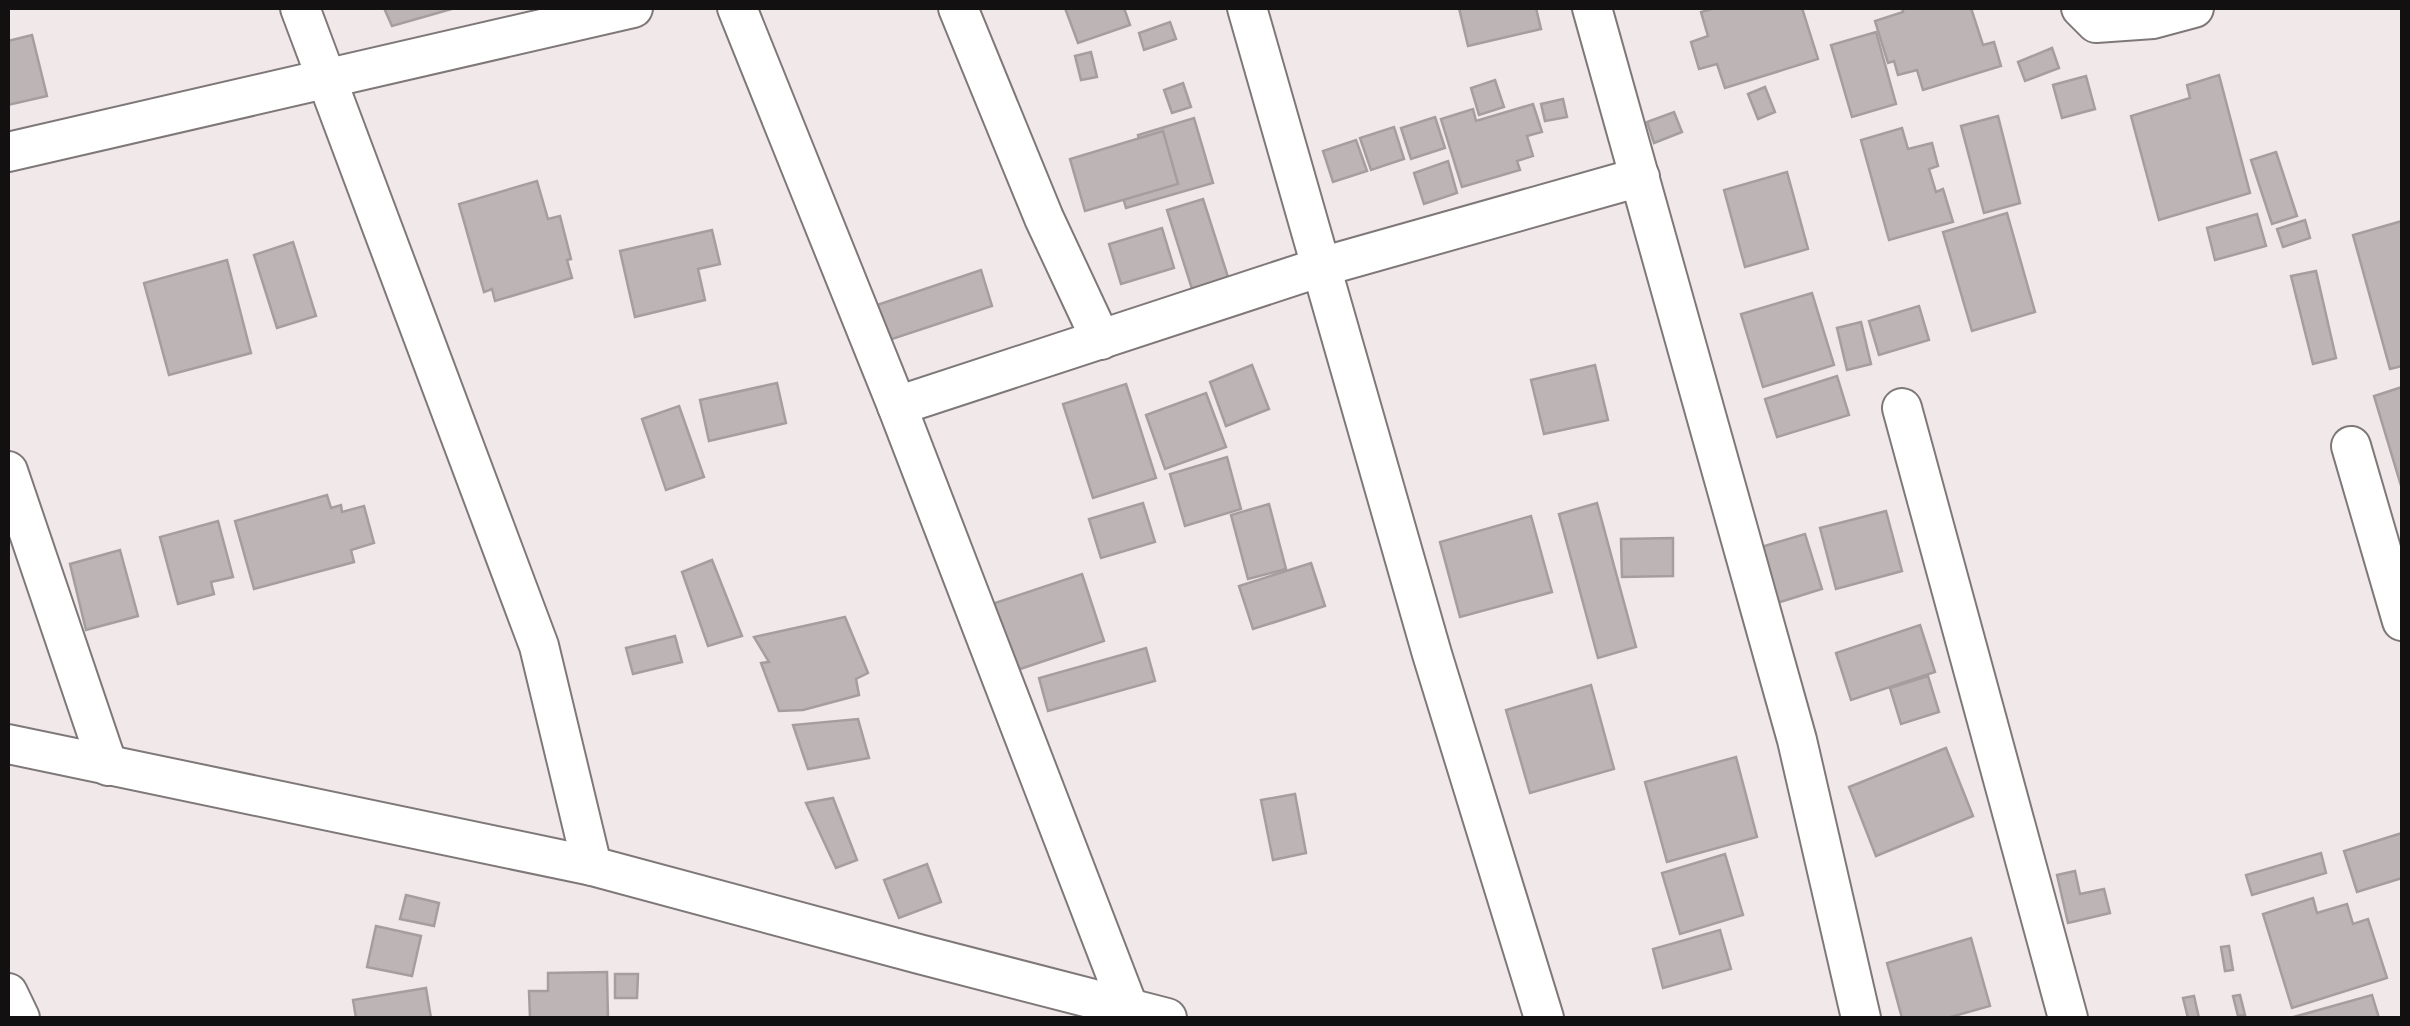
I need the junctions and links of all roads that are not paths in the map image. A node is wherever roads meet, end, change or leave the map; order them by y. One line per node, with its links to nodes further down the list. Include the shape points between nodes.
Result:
1 (300, 8): 9 (street)
2 (633, 8): 9 (street)
3 (737, 8): 14 (street)
4 (958, 8): 13 (street)
5 (1247, 8): 12 (street)
6 (1592, 8): 11 (street)
7 (2080, 8): 8 (street, via 2096,23)
8 (2194, 8)
9 (327, 78): 10 (street); 21 (street, via 539,646)
10 (8, 152)
11 (1640, 178): 12 (street); 27 (street, via 1797,740)
12 (1322, 267): 13 (street); 26 (street)
13 (1101, 340): 14 (street)
14 (897, 406): 23 (street)
15 (1902, 408): 28 (street)
16 (2351, 446): 18 (street)
17 (8, 472): 20 (street)
18 (2402, 622)
19 (8, 744): 20 (street)
20 (108, 766): 21 (street)
21 (592, 866): 23 (street)
22 (8, 993): 24 (street)
23 (1127, 1014): 25 (street)
24 (20, 1018)
25 (1167, 1018)
26 (1544, 1018)
27 (1862, 1018)
28 (2068, 1018)

